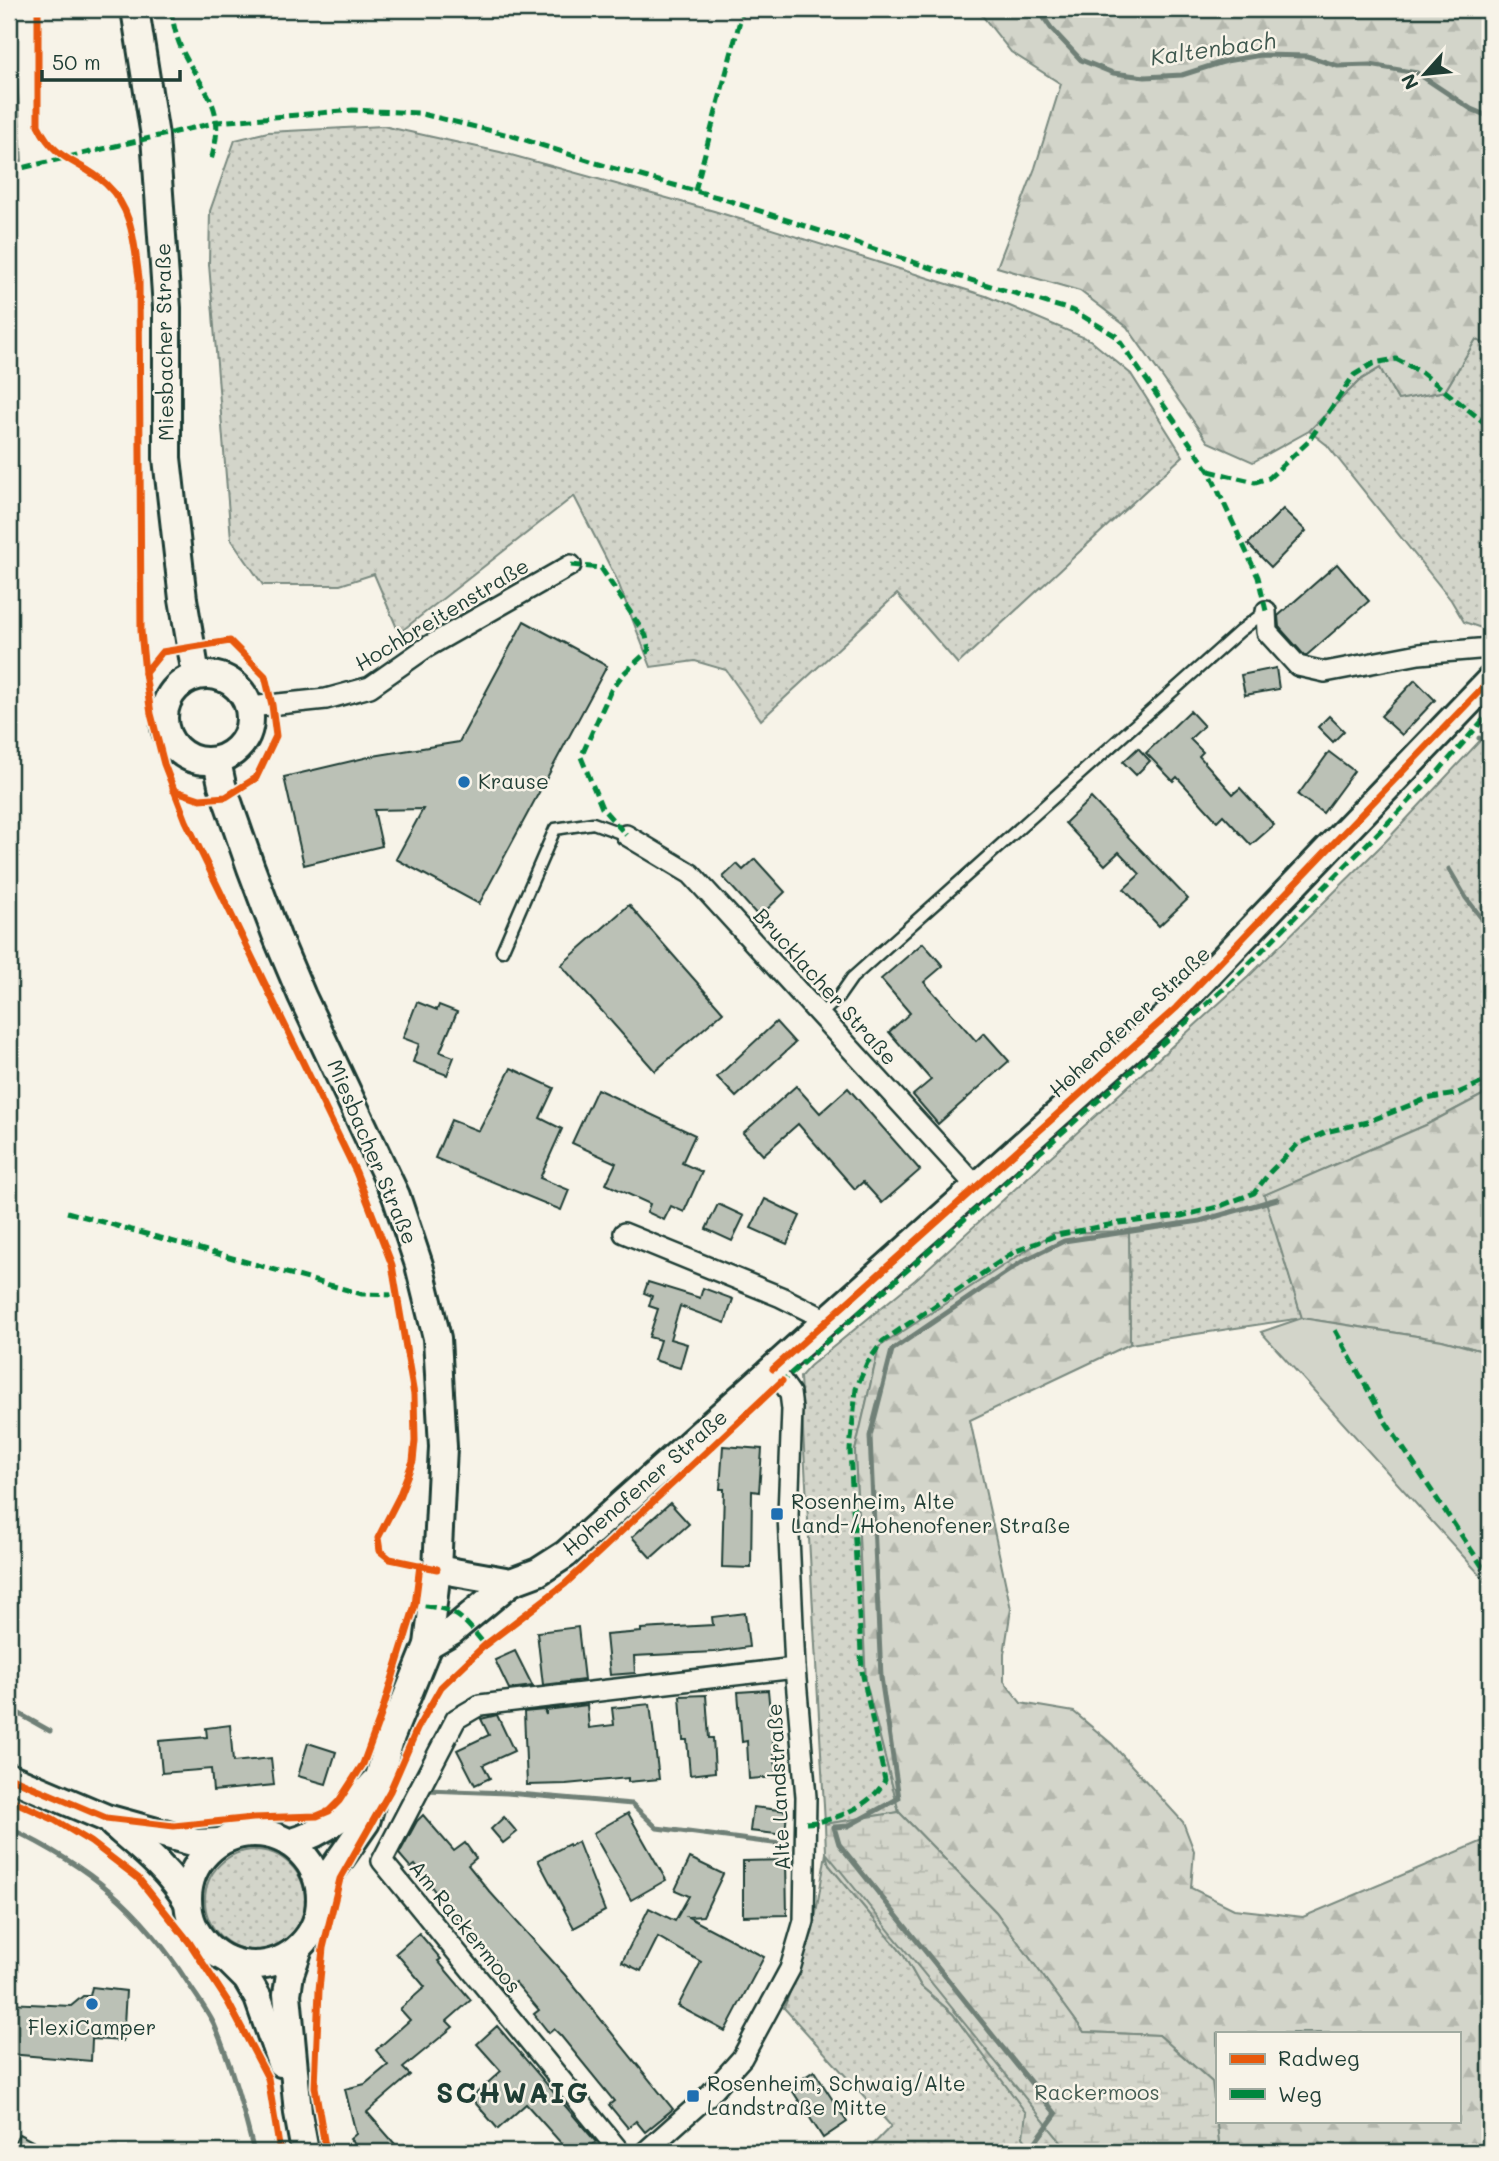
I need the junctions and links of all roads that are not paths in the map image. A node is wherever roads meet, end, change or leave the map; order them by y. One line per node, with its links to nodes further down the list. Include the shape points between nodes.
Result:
1 (135, 9): 5 (main road, Miesbacher Straße, via 157,162 167,308 167,458)
2 (571, 565): 7 (street, Hochbreitenstraße, via 427,648 370,687 326,699)
3 (1266, 611): 4 (street, via 1267,632 1298,666 1325,671 1419,654); 11 (lane, via 852,978)
4 (1490, 648)
5 (196, 675): 7 (main road, via 223,677 235,684); 8 (main road, via 172,692 163,720 175,747 187,757)
6 (1490, 680): 12 (main road, Hohenofener Straße, via 1176,1008)
7 (250, 707): 8 (main road, via 248,734 240,747)
8 (216, 761): 16 (main road, Miesbacher Straße, via 277,937 396,1196 419,1265 437,1338 440,1380 443,1447)
9 (626, 835): 10 (lane, via 593,823 555,829); 11 (street, Brucklacher Straße, via 691,874)
10 (502, 951)
11 (820, 1015): 12 (street, Brucklacher Straße)
12 (977, 1187): 14 (main road, Hohenofener Straße)
13 (624, 1233): 14 (street)
14 (827, 1320): 15 (main road, Hohenofener Straße)
15 (773, 1369): 17 (main road, Hohenofener Straße, via 566,1554); 19 (street, Alte Landstraße, via 790,1393 792,1409 788,1515)
16 (437, 1569): 17 (main road); 18 (main road, Miesbacher Straße)
17 (511, 1582): 18 (main road)
18 (428, 1645): 20 (main road, Miesbacher Straße)
19 (795, 1668): 31 (street, Am Rackermoos, via 480,1705 456,1719 382,1861); 32 (street, Alte Landstraße, via 806,1797 806,1874 804,1921 790,1969 742,2058 708,2096)
20 (379, 1776): 24 (main road, Miesbacher Straße, via 349,1812 324,1830); 25 (main road, Miesbacher Straße, via 366,1822)
21 (9, 1777): 22 (main road)
22 (106, 1818): 23 (main road, via 196,1843); 26 (main road, via 152,1857)
23 (220, 1842): 24 (main road, via 243,1834 267,1834); 26 (main road, via 191,1878)
24 (289, 1843): 25 (main road, via 314,1870)
25 (320, 1888): 27 (main road, via 320,1910 313,1931)
26 (188, 1902): 28 (main road, via 194,1926 207,1946)
27 (299, 1948): 28 (main road, via 265,1964); 29 (main road, via 287,1994)
28 (228, 1960): 29 (main road, via 258,1998)
29 (298, 2113): 30 (main road)
30 (305, 2152)
31 (620, 2152)
32 (645, 2152)

